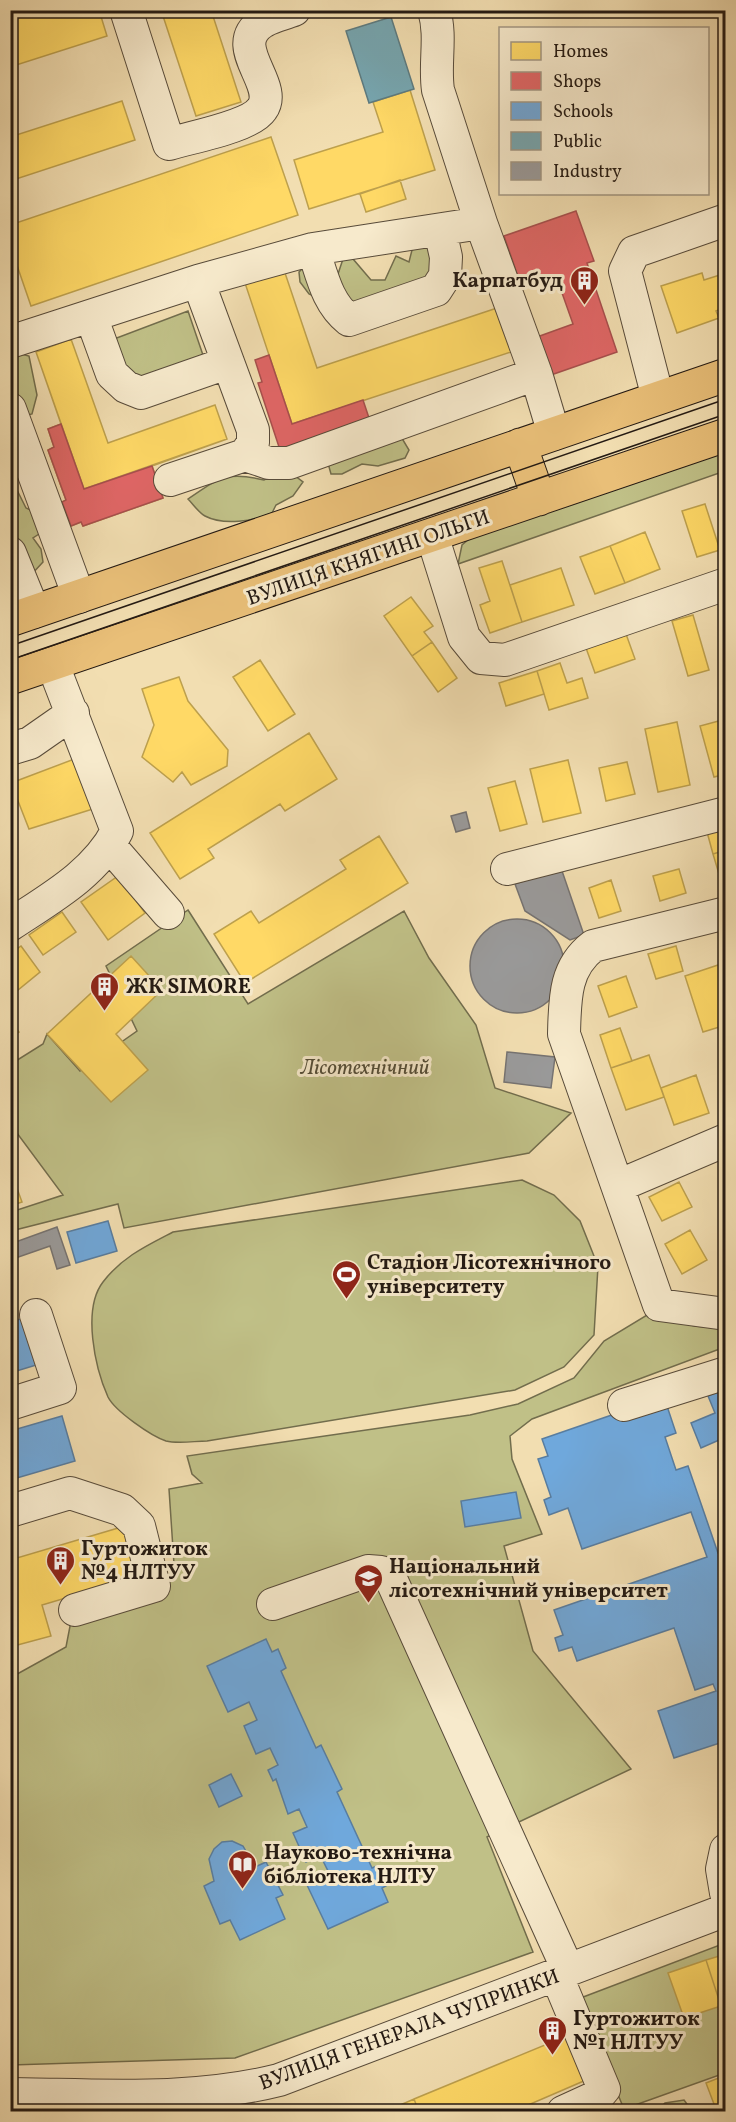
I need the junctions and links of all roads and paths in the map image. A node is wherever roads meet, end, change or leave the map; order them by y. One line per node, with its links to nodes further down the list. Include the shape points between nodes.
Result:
1 (126, 10): 2 (street, via 168,144 250,120 262,109 267,97 249,47 252,32 264,21)
2 (294, 10)
3 (434, 10): 5 (street, via 439,44 438,90)
4 (726, 220): 14 (street, via 634,252 625,271)
5 (481, 223): 6 (street); 12 (street)
6 (440, 230): 7 (street); 7 (street, via 446,266 436,290 349,320 329,297)
7 (313, 249): 8 (street)
8 (198, 281): 9 (street); 11 (street)
9 (91, 316): 10 (street); 11 (street, via 112,374 126,387 141,393)
10 (10, 342)
11 (227, 363): 19 (street, via 252,430 254,443)
12 (536, 374): 16 (street); 19 (street, via 289,464 269,463)
13 (726, 375): 14 (main road)
14 (658, 398): 16 (main road)
15 (10, 410): 25 (street)
16 (554, 434): 18 (main road)
17 (726, 435): 21 (main road, ВУЛИЦЯ КНЯГИНІ ОЛЬГИ)
18 (520, 445): 21 (main road); 25 (main road)
19 (245, 455): 20 (street)
20 (170, 480)
21 (539, 499): 22 (main road, ВУЛИЦЯ КНЯГИНІ ОЛЬГИ)
22 (432, 535): 24 (street, via 464,637 481,658 505,660); 27 (main road, ВУЛИЦЯ КНЯГИНІ ОЛЬГИ)
23 (10, 553): 26 (street)
24 (726, 584)
25 (79, 597): 26 (main road)
26 (22, 616)
27 (53, 665): 28 (main road, ВУЛИЦЯ КНЯГИНІ ОЛЬГИ); 29 (street)
28 (10, 678)
29 (73, 713): 30 (street, via 30,742); 32 (street, via 117,831)
30 (10, 749)
31 (726, 813): 33 (street)
32 (110, 846): 34 (street); 36 (street, via 93,866)
33 (507, 869)
34 (168, 913)
35 (726, 914): 38 (street, via 593,946 572,969 564,1034)
36 (10, 925)
37 (726, 1140): 38 (street)
38 (618, 1186): 39 (street, via 659,1305)
39 (726, 1314)
40 (36, 1315): 42 (street, via 60,1388)
41 (726, 1372): 43 (street)
42 (10, 1404)
43 (624, 1405)
44 (10, 1511): 46 (street, via 70,1493 122,1510 139,1526 154,1586)
45 (273, 1604): 50 (street, via 368,1571 381,1572 391,1580)
46 (75, 1610)
47 (726, 1850): 48 (street, via 722,1869)
48 (726, 1893)
49 (726, 1910): 50 (street, ВУЛИЦЯ ГЕНЕРАЛА ЧУПРИНКИ)
50 (562, 1972): 52 (street, ВУЛИЦЯ ГЕНЕРАЛА ЧУПРИНКИ, via 279,2080); 53 (street, via 604,2089 598,2096)
51 (10, 2094): 52 (street, ВУЛИЦЯ ГЕНЕРАЛА ЧУПРИНКИ)
52 (167, 2104)
53 (563, 2112)

